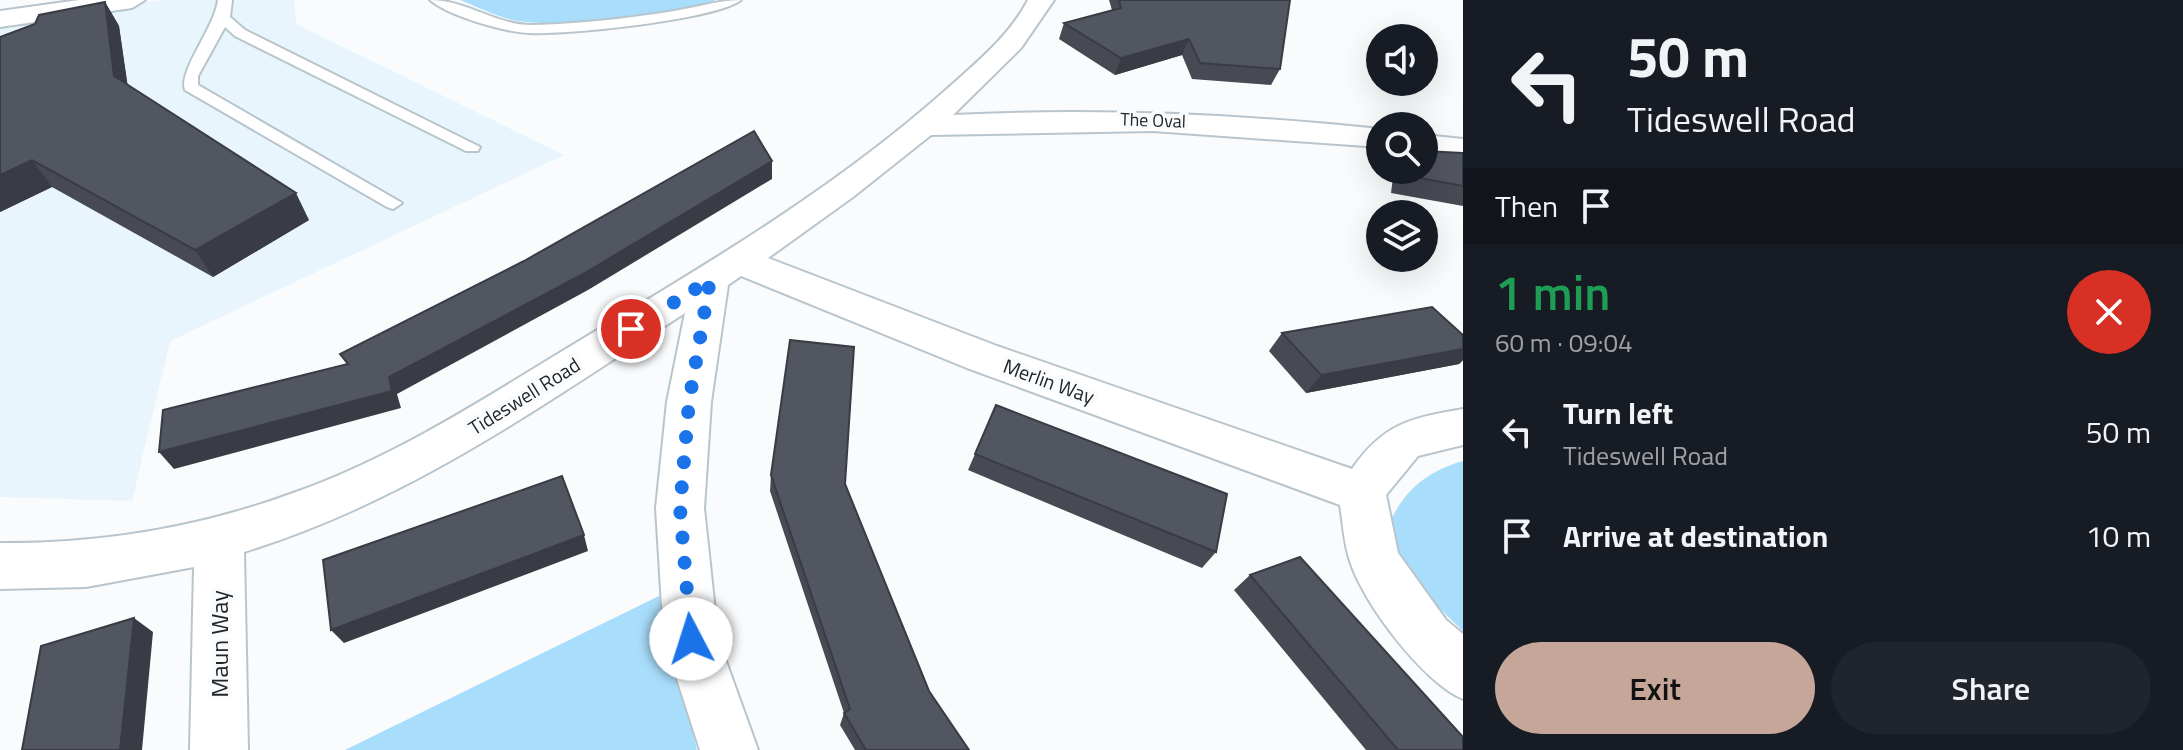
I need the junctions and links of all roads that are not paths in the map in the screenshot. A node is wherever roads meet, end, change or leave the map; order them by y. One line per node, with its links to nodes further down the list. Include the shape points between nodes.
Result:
1 (132, 0): 7 (street)
2 (225, 0): 6 (lane)
3 (437, 0): 4 (lane, via 499,24 529,29 652,19)
4 (734, 0)
5 (1041, 0): 8 (street, Tideswell Road, via 994,60)
6 (223, 18): 11 (lane, via 240,33); 13 (lane, via 190,87)
7 (0, 19)
8 (926, 126): 9 (street, The Oval, via 1144,119); 14 (street, Tideswell Road)
9 (1366, 137)
10 (1438, 146): 12 (street)
11 (472, 147)
12 (1463, 149)
13 (393, 203)
14 (724, 270): 16 (street, Merlin Way); 17 (street, Tideswell Road, via 445,444 339,497); 21 (street, via 689,402 680,508 691,639)
15 (1463, 427): 16 (street, via 1411,436 1385,457)
16 (1362, 493): 19 (street, via 1375,561 1427,638)
17 (219, 539): 18 (street, Tideswell Road, via 44,568); 20 (street, Maun Way)
18 (0, 566)
19 (1463, 671)
20 (219, 750)
21 (729, 750)

